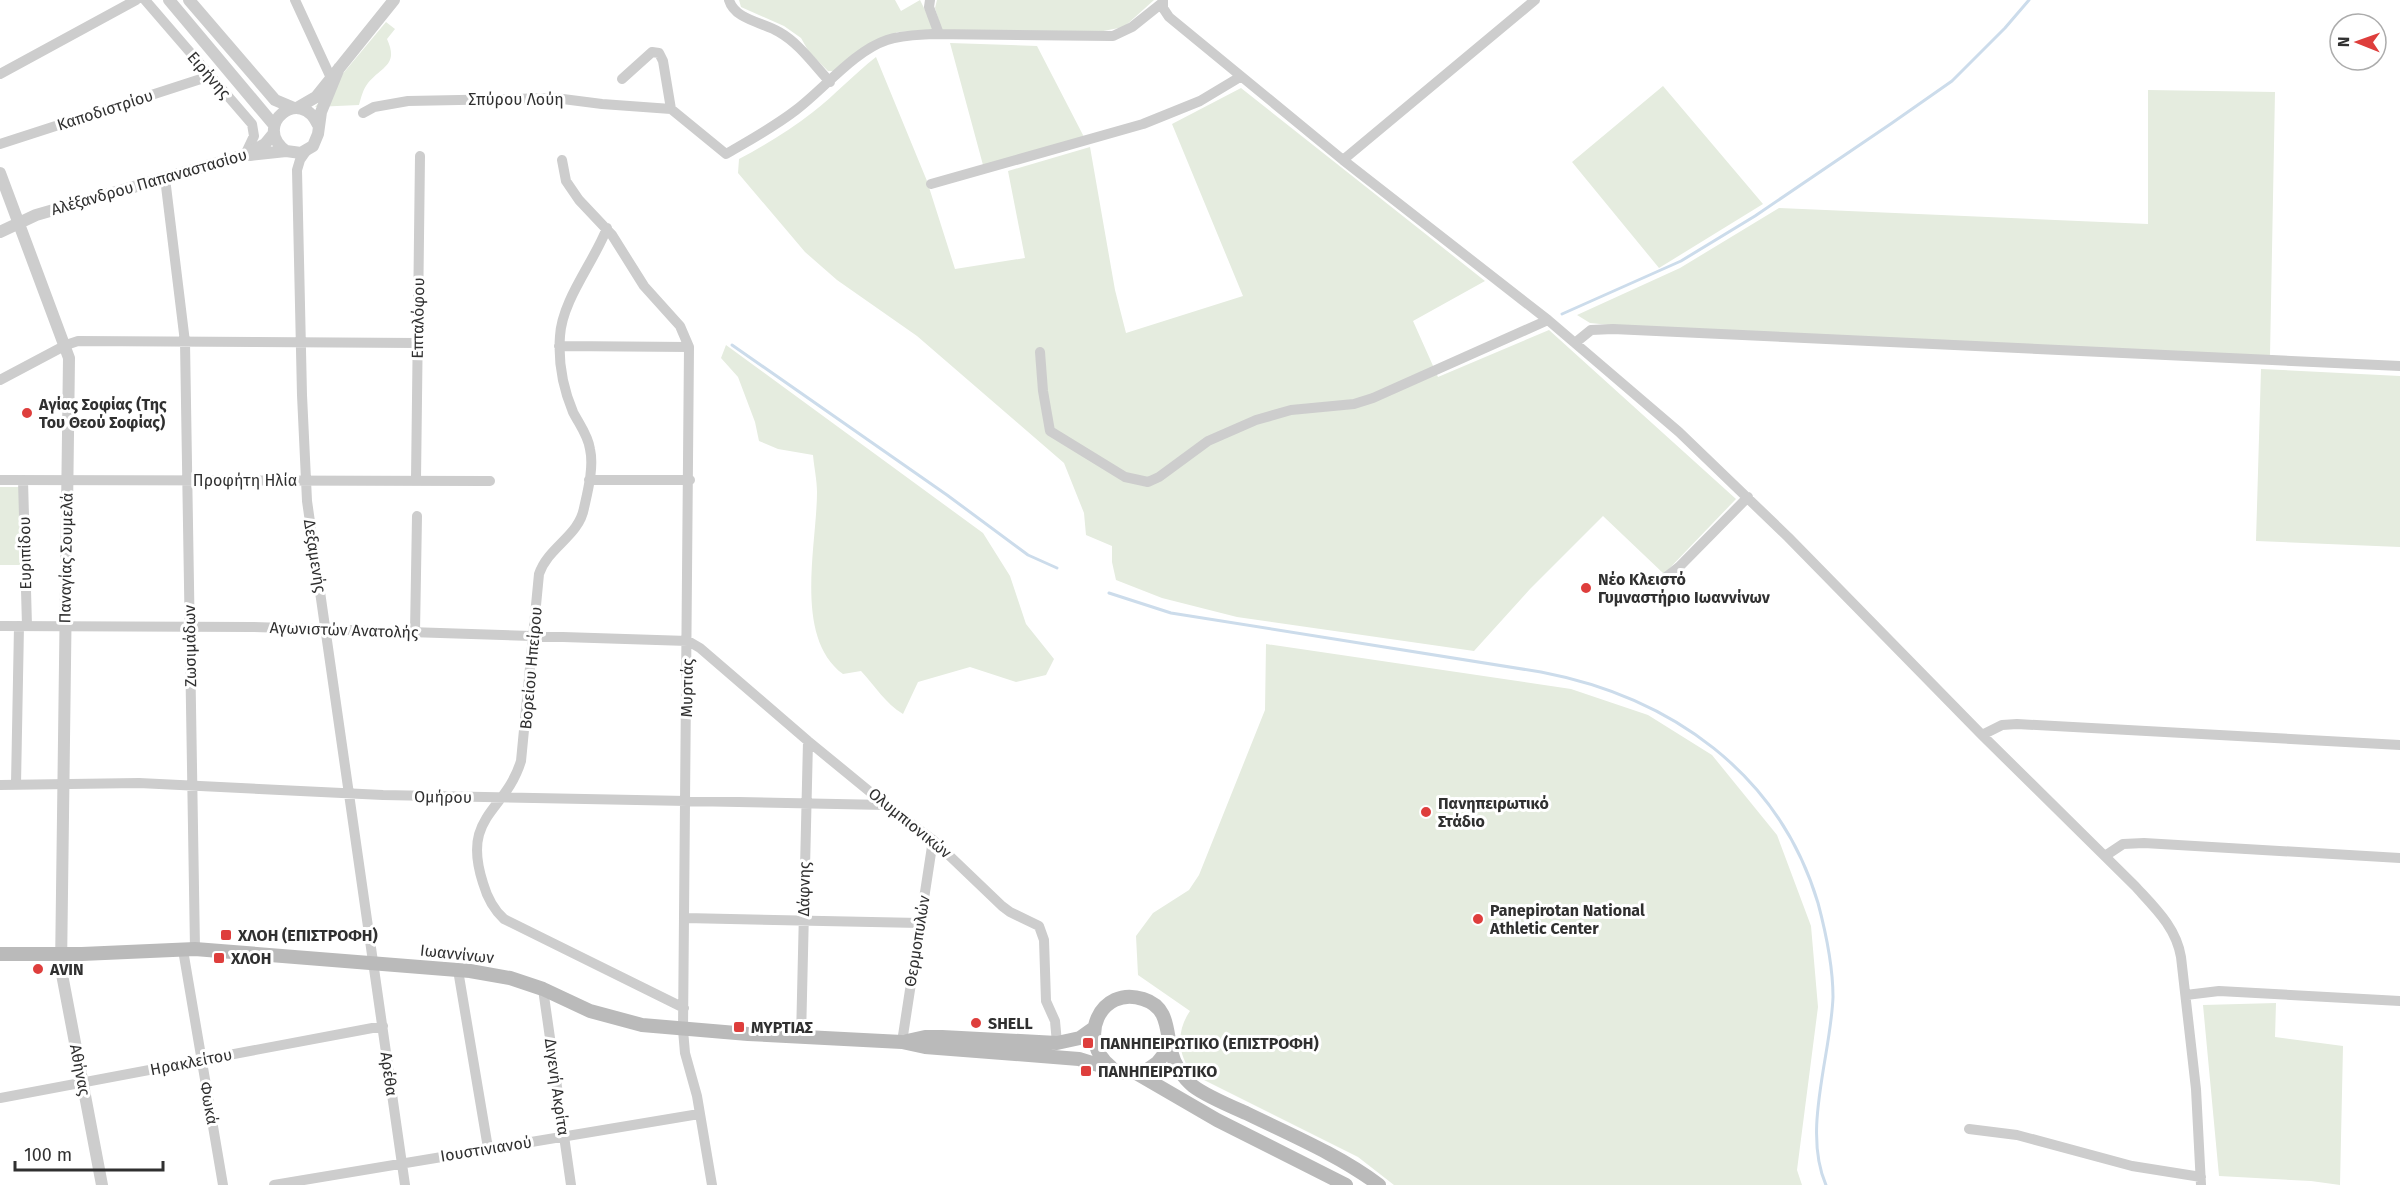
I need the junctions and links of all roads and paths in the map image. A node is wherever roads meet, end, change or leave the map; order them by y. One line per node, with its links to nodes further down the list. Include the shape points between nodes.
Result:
1 (136, 0): 13 (street)
2 (145, 0): 14 (street, Ειρήνης)
3 (169, 0): 23 (street)
4 (189, 0): 19 (street, via 275,100)
5 (296, 0): 16 (street)
6 (394, 0): 12 (street)
7 (729, 0): 18 (street, via 737,13 786,36)
8 (930, 0): 11 (street)
9 (1534, 0): 30 (street)
10 (1163, 1): 11 (street, via 1132,27 1113,36); 15 (street, via 1169,17)
11 (939, 34): 18 (street, via 886,40)
12 (339, 68): 16 (street); 22 (street)
13 (0, 74)
14 (210, 76): 24 (street, Καποδιστρίου); 27 (street, Ειρήνης, via 252,124 254,136)
15 (1240, 77): 30 (street); 33 (street, via 1200,101 1143,124)
16 (331, 78): 19 (street, via 310,102)
17 (622, 79): 20 (street, via 652,52 657,52 663,61)
18 (830, 82): 20 (street, via 774,127 726,154)
19 (296, 108): 22 (street, via 310,113); 23 (street, via 283,112)
20 (671, 109): 21 (street, Σπύρου Λούη, via 555,98 417,101 374,107)
21 (363, 113)
22 (318, 125): 25 (street, via 317,140)
23 (274, 129): 26 (street, via 276,140); 27 (street, Αλέξανδρου Παπαναστασίου, via 265,144)
24 (0, 144)
25 (308, 150): 26 (street); 39 (street, Δεξαμενής, via 297,170)
26 (286, 151): 27 (street)
27 (245, 155): 32 (street, Αλέξανδρου Παπαναστασίου)
28 (420, 156): 40 (street, Επταλόφου)
29 (562, 159): 35 (street, via 566,181)
30 (1343, 160): 37 (street)
31 (0, 173): 34 (street, Παναγίας Σουμελά)
32 (165, 178): 34 (street, Αλέξανδρου Παπαναστασίου); 38 (street, Ζωσιμάδων)
33 (931, 184)
34 (18, 222): 36 (street, Αλέξανδρου Παπαναστασίου); 42 (street, Παναγίας Σουμελά)
35 (607, 228): 43 (street, Βορείου Ηπείρου, via 566,312); 44 (street, via 644,286 680,326)
36 (0, 232)
37 (1548, 320): 41 (street); 45 (street, via 1373,398 1354,404 1283,411 1241,426 1208,441 1148,482 1125,477 1050,431)
38 (185, 342): 39 (street); 42 (street, via 78,341); 55 (street, Ζωσιμάδων)
39 (300, 342): 40 (street); 51 (street, Δεξαμενής)
40 (418, 343): 52 (street, Επταλόφου)
41 (1575, 343): 46 (street, via 1592,330 1613,329); 57 (street)
42 (66, 345): 47 (street); 50 (street, Παναγίας Σουμελά, via 70,363)
43 (559, 346): 44 (street); 53 (street, Βορείου Ηπείρου, via 567,397 591,450)
44 (690, 347): 54 (street, Μυρτιάς)
45 (1040, 352)
46 (2400, 366)
47 (0, 380)
48 (0, 480): 49 (street, Προφήτη Ηλία)
49 (23, 480): 50 (street, Προφήτη Ηλία); 61 (street, Ευριπίδου)
50 (68, 480): 55 (street, Προφήτη Ηλία); 62 (street, Παναγίας Σουμελά)
51 (305, 480): 52 (street, Προφήτη Ηλία); 55 (street, Προφήτη Ηλία); 64 (street, Δεξαμενής)
52 (416, 480): 56 (street, Προφήτη Ηλία)
53 (589, 480): 54 (street); 66 (street, Βορείου Ηπείρου, via 578,525 541,567)
54 (690, 480): 67 (street, Μυρτιάς)
55 (188, 481): 63 (street, Ζωσιμάδων)
56 (490, 481)
57 (1748, 497): 59 (street); 68 (street)
58 (417, 516): 65 (street)
59 (1660, 582)
60 (0, 626): 61 (street, Αγωνιστών Ανατολής)
61 (23, 626): 62 (street, Αγωνιστών Ανατολής); 71 (street, Ευριπίδου)
62 (65, 627): 63 (street, Αγωνιστών Ανατολής); 72 (street, Παναγίας Σουμελά)
63 (190, 627): 64 (street, Αγωνιστών Ανατολής); 74 (street, Ζωσιμάδων)
64 (326, 629): 65 (street, Αγωνιστών Ανατολής); 75 (street, Δεξαμενής)
65 (415, 632): 66 (street, Αγωνιστών Ανατολής)
66 (534, 637): 67 (street, Αγωνιστών Ανατολής); 76 (street, Βορείου Ηπείρου, via 521,761 515,780)
67 (688, 641): 69 (street, Ολυμπιονικών); 77 (street, Μυρτιάς)
68 (1982, 735): 70 (street, via 2017,724); 81 (street)
69 (808, 741): 78 (street, Δάφνης); 79 (street, Ολυμπιονικών)
70 (2400, 745)
71 (16, 784): 72 (street, Ομήρου); 73 (street, Ομήρου)
72 (64, 784): 74 (street, Ομήρου); 88 (street, Παναγίας Σουμελά)
73 (0, 785)
74 (193, 785): 75 (street, Ομήρου); 86 (street, Ζωσιμάδων)
75 (349, 794): 76 (street, Ομήρου); 89 (street, Δεξαμενής)
76 (500, 799): 77 (street, Ομήρου); 94 (street, Βορείου Ηπείρου, via 485,818 476,849 482,880 498,913 516,926)
77 (686, 801): 78 (street, Ομήρου); 83 (street, Μυρτιάς)
78 (806, 803): 79 (street, Ομήρου); 84 (street, Δάφνης)
79 (886, 805): 80 (street, Ολυμπιονικών)
80 (933, 840): 85 (street, Θερμοπυλών); 101 (street, Ολυμπιονικών, via 1010,912 1042,929 1046,1001 1055,1020)
81 (2105, 856): 82 (street, via 2124,844 2144,843); 92 (street, via 2171,928 2180,947)
82 (2400, 858)
83 (685, 918): 84 (street); 94 (street, Μυρτιάς)
84 (803, 920): 85 (street); 98 (street, Δάφνης)
85 (920, 923): 100 (street, Θερμοπυλών)
86 (189, 950): 88 (main road, Ιωαννίνων); 89 (main road, Ιωαννίνων); 102 (street, Φωκά)
87 (0, 954): 88 (main road, Ιωαννίνων)
88 (61, 955): 105 (street, Αθήνας)
89 (374, 962): 90 (main road, Ιωαννίνων); 95 (street, Αρέθα)
90 (458, 970): 91 (main road, Ιωαννίνων, via 501,975); 110 (street)
91 (543, 989): 97 (main road, Ιωαννίνων, via 613,1018); 109 (street, Διγενή Ακρίτα)
92 (2186, 995): 93 (street, via 2219,991); 112 (street)
93 (2400, 1001)
94 (684, 1008): 97 (street, Μυρτιάς)
95 (383, 1026): 102 (street, Ηρακλείτου); 111 (street, Αρέθα)
96 (1094, 1028): 99 (main road, via 1107,1005 1118,999 1144,999 1164,1015); 101 (main road, via 1080,1038); 103 (main road, via 1096,1051)
97 (683, 1030): 98 (main road, Ιωαννίνων); 107 (street, Μυρτιάς)
98 (801, 1038): 100 (main road, Ιωαννίνων)
99 (1169, 1040): 104 (main road, via 1157,1063); 121 (main road, via 1174,1061 1193,1086 1348,1164)
100 (902, 1042): 101 (main road, via 942,1037); 103 (main road, via 1079,1059)
101 (1057, 1043)
102 (201, 1060): 105 (street, Ηρακλείτου); 115 (street, Φωκά)
103 (1112, 1069): 104 (main road)
104 (1136, 1073): 120 (main road, via 1216,1120)
105 (82, 1083): 106 (street, Ηρακλείτου); 114 (street, Αθήνας)
106 (0, 1098)
107 (699, 1114): 109 (street, Ιουστινιανού); 119 (street, Μυρτιάς)
108 (1969, 1129): 112 (street, via 2017,1135)
109 (564, 1136): 110 (street, Ιουστινιανού); 118 (street, Διγενή Ακρίτα)
110 (488, 1148): 111 (street, Ιουστινιανού)
111 (402, 1163): 113 (street, Ιουστινιανού); 117 (street, Αρέθα)
112 (2201, 1181)
113 (288, 1184): 116 (street, Ιουστινιανού)
114 (102, 1185)
115 (223, 1185)
116 (274, 1185)
117 (405, 1185)
118 (571, 1185)
119 (712, 1185)
120 (1346, 1185)
121 (1379, 1185)

